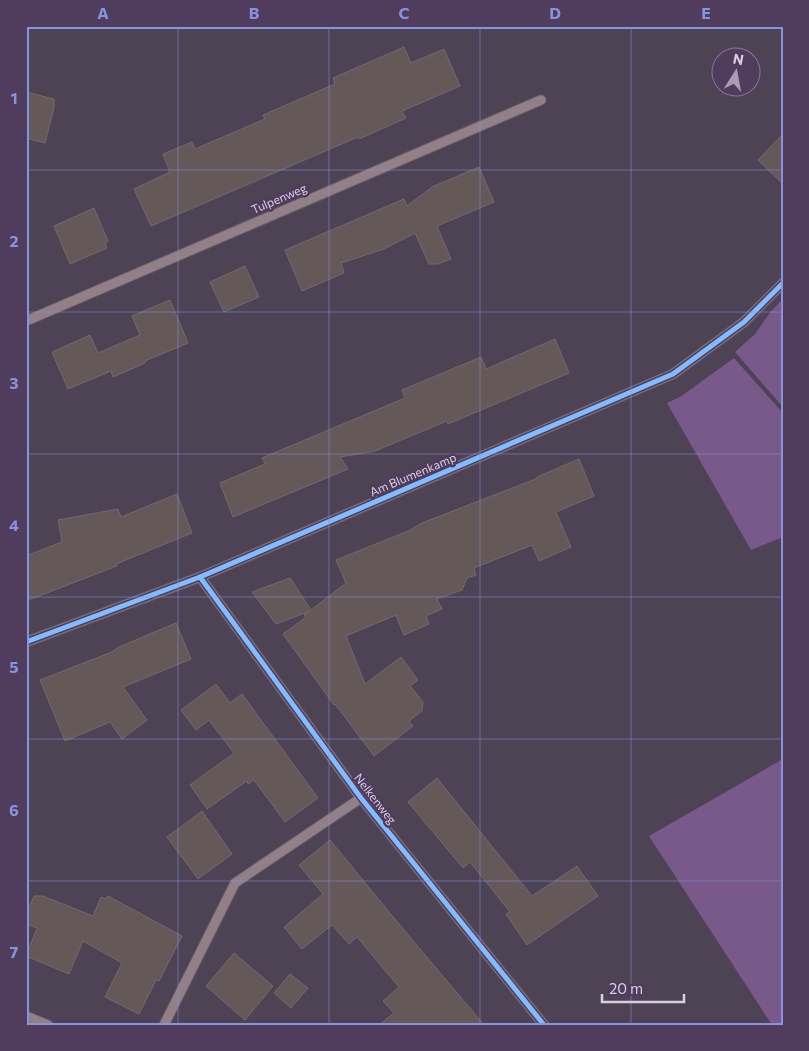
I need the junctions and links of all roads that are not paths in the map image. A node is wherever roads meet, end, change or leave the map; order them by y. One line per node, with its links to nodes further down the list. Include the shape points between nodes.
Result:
1 (541, 100): 3 (street, Tulpenweg)
2 (783, 283): 4 (street, Am Blumenkamp, via 744,322 673,374)
3 (26, 322)
4 (200, 577): 5 (street, Am Blumenkamp); 6 (street, Nelkenweg)
5 (26, 642)
6 (361, 798): 9 (street, via 235,883); 10 (street, Nelkenweg)
7 (26, 1016): 8 (street)
8 (48, 1025)
9 (164, 1025)
10 (544, 1025)

